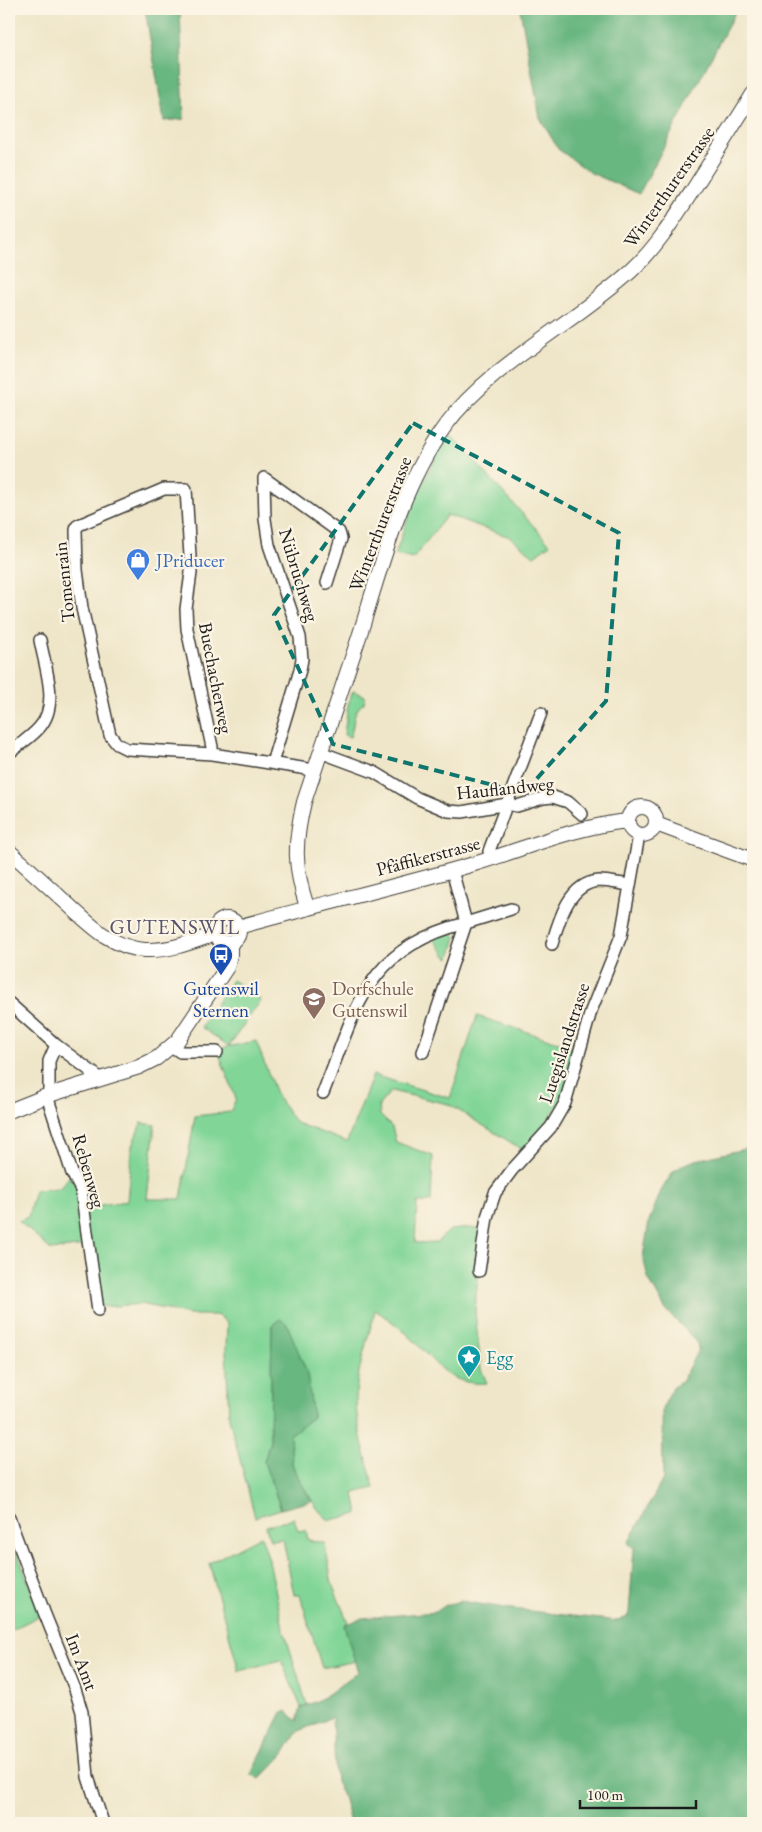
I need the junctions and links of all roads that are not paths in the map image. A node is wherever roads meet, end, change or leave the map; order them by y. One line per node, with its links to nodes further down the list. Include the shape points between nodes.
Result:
1 (753, 94): 6 (main road, Winterthurerstrasse, via 676,216 640,263 486,384 457,412 436,439 404,504)
2 (186, 489): 8 (street, Buechacherweg, via 191,573 187,629); 8 (street, Tomenrain, via 164,489 77,526 77,570 82,608 110,735 126,749)
3 (327, 583): 9 (street, Nübruchweg, via 341,539 338,532 264,478 269,545 302,648 300,670)
4 (40, 640): 7 (street, via 50,708 38,730)
5 (541, 713): 11 (street)
6 (320, 752): 10 (main road, Winterthurerstrasse); 11 (street, Hauflandweg, via 374,772 417,798 448,811 462,812)
7 (9, 753)
8 (212, 754): 9 (street)
9 (272, 763): 10 (street)
10 (314, 770): 21 (main road, Winterthurerstrasse, via 296,840 297,867)
11 (507, 804): 12 (street, Hauflandweg, via 517,806 553,797 568,802); 17 (street, via 489,851)
12 (582, 814)
13 (627, 821): 14 (main road, Pfäffikerstrasse, via 632,811 642,807 653,813); 15 (main road, via 628,827); 17 (main road, Pfäffikerstrasse, via 578,830)
14 (656, 824): 15 (main road, via 650,833); 18 (main road, Pfäffikerstrasse)
15 (639, 835): 20 (street, Luegislandstrasse)
16 (9, 851): 25 (main road, via 93,927 124,946 159,950)
17 (490, 859): 19 (main road, Pfäffikerstrasse)
18 (753, 860)
19 (452, 870): 21 (main road, Pfäffikerstrasse); 23 (street)
20 (630, 885): 27 (street, via 597,881 578,889 562,915); 37 (street, Luegislandstrasse, via 622,936 585,1030 565,1103 551,1127 495,1193 487,1217)
21 (307, 907): 24 (main road, Pfäffikerstrasse)
22 (511, 909): 23 (street)
23 (466, 922): 32 (street); 35 (street, via 412,943 376,975 358,1003)
24 (238, 927): 25 (main road, via 232,920 223,919 216,925); 26 (main road, via 237,937)
25 (215, 934): 26 (main road, via 219,940)
26 (230, 942): 30 (main road, via 227,967)
27 (552, 944)
28 (9, 1003): 29 (street)
29 (56, 1045): 33 (street); 34 (street, Rebenweg, via 49,1061)
30 (172, 1046): 31 (street, via 180,1052); 33 (main road, via 149,1063)
31 (217, 1052)
32 (423, 1052)
33 (95, 1075): 34 (main road)
34 (49, 1092): 36 (main road); 38 (street, Rebenweg, via 65,1154 81,1190)
35 (323, 1093)
36 (9, 1111)
37 (479, 1271)
38 (98, 1310)
39 (9, 1518): 40 (street, Im Amt, via 75,1689 82,1712 88,1777)
40 (103, 1823)

